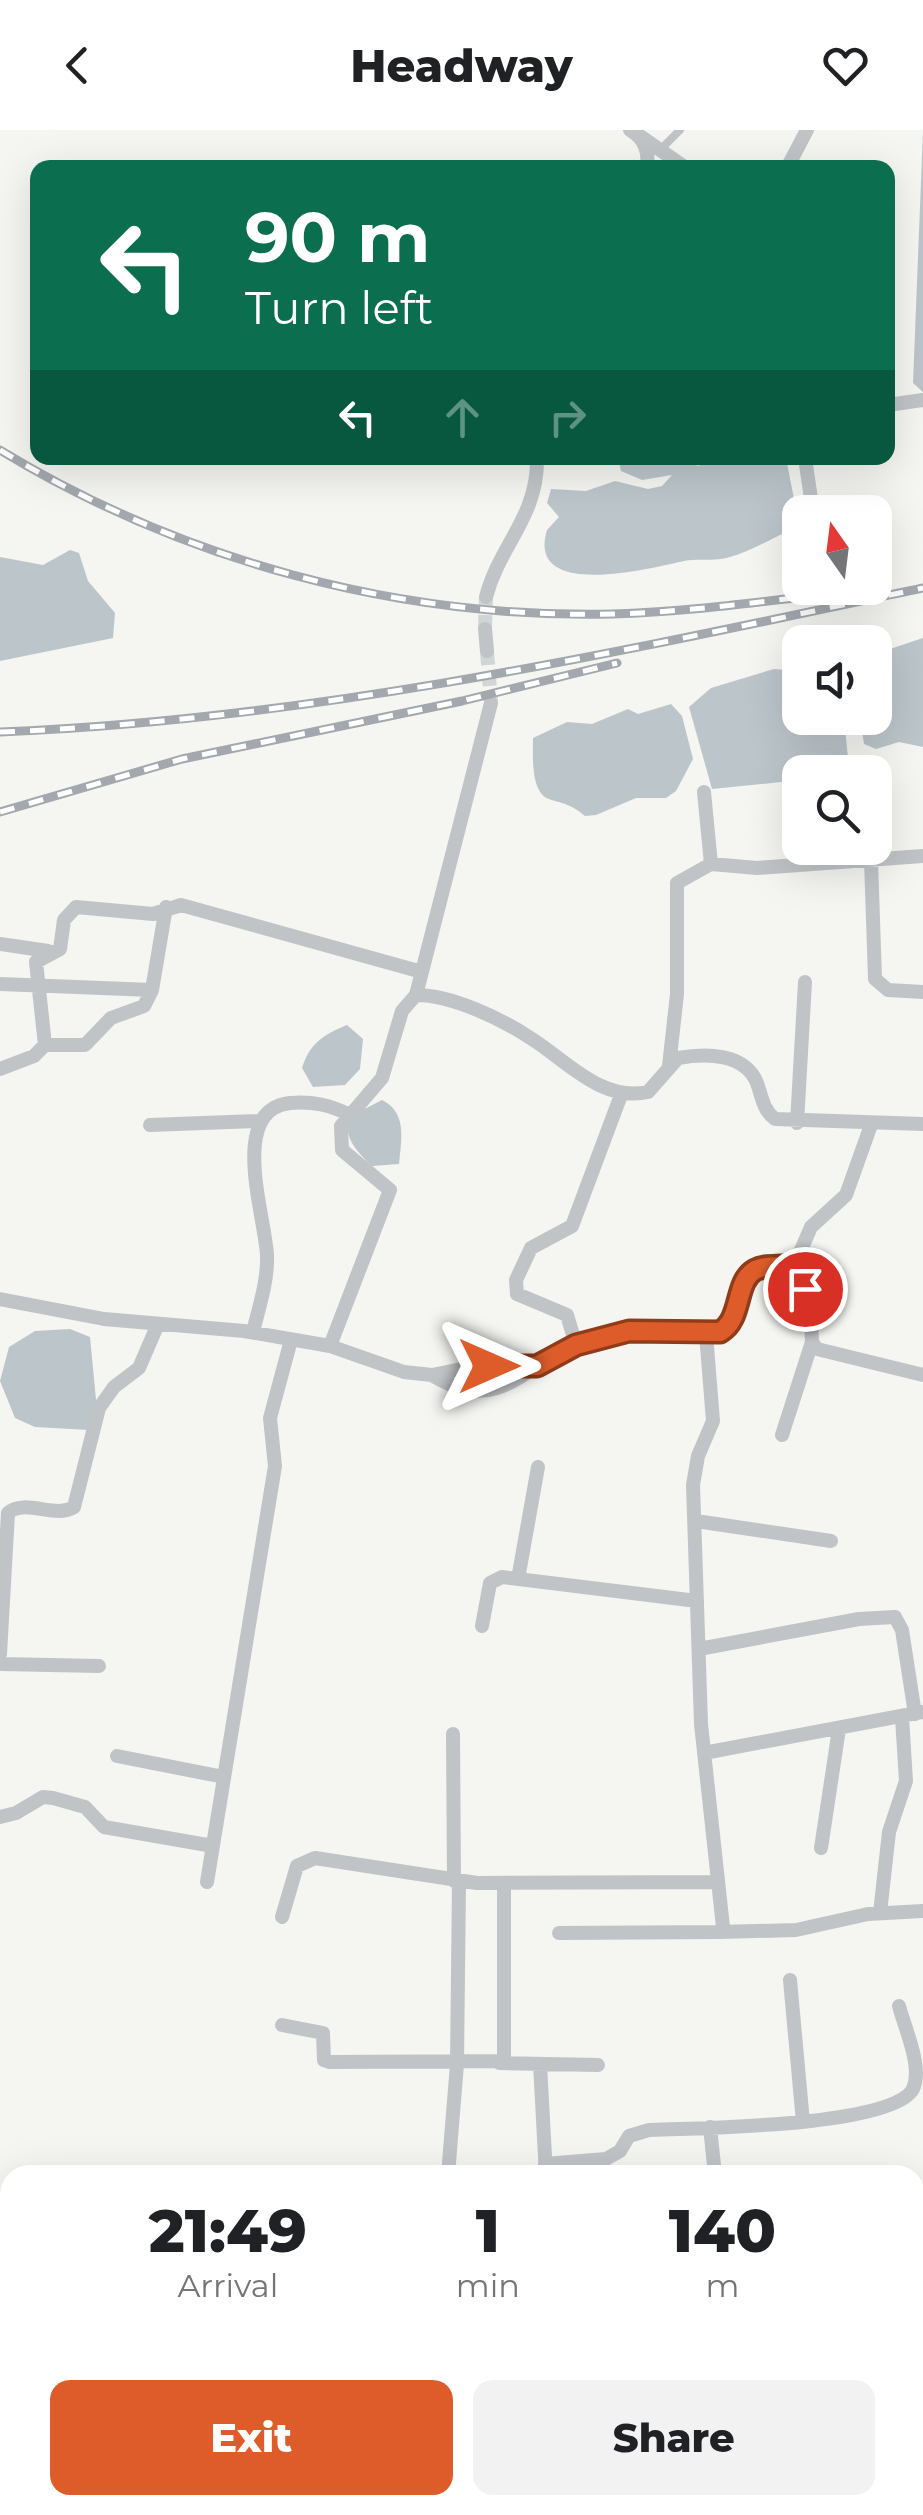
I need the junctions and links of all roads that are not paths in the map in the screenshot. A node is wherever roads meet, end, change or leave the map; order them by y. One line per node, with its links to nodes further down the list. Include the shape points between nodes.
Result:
1 (680, 130): 4 (lane)
2 (807, 130): 7 (street)
3 (635, 133): 4 (street); 5 (street)
4 (660, 150): 6 (street)
5 (648, 160)
6 (674, 160)
7 (791, 160)
8 (923, 400): 9 (street)
9 (895, 403)
10 (536, 465): 13 (street, via 532,504)
11 (806, 465): 12 (street)
12 (810, 495)
13 (486, 597)
14 (485, 629): 15 (street)
15 (487, 652)
16 (491, 703): 26 (street)
17 (704, 792): 20 (street)
18 (923, 856): 19 (street)
19 (892, 858)
20 (710, 864): 21 (street); 34 (street, via 677,883)
21 (800, 865)
22 (871, 865): 31 (street, via 875,978 888,990)
23 (166, 907): 25 (street, via 154,914 76,907 64,920); 26 (street, via 181,905); 30 (street)
24 (0, 944): 25 (street)
25 (54, 952): 28 (street, via 36,962)
26 (422, 972): 32 (street)
27 (804, 982): 39 (street)
28 (38, 983): 29 (street); 30 (street); 33 (street)
29 (0, 984)
30 (152, 990): 33 (street, via 144,1006 111,1018 93,1042)
31 (923, 992)
32 (416, 995): 36 (street, via 508,1025); 37 (street, via 402,1011 382,1078)
33 (44, 1045): 35 (street)
34 (670, 1066): 36 (street, via 648,1092); 39 (street, via 688,1056 742,1063 754,1076 766,1112)
35 (0, 1069)
36 (621, 1095): 50 (street, via 572,1226 531,1248 516,1280 518,1294 567,1316)
37 (350, 1115): 38 (street, via 323,1104 286,1103); 51 (street, via 341,1126 342,1150 390,1190)
38 (259, 1122): 41 (street); 46 (street, via 254,1148 267,1261)
39 (797, 1122): 42 (street)
40 (923, 1124): 42 (street)
41 (150, 1125)
42 (870, 1125): 43 (street, via 846,1196 811,1226)
43 (795, 1264): 47 (street, via 753,1271 728,1328); 49 (street, via 813,1310)
44 (0, 1299): 45 (street)
45 (158, 1324): 46 (street); 63 (street, via 139,1368 99,1408 74,1507 62,1512 18,1506 8,1513)
46 (253, 1332): 48 (street)
47 (706, 1334): 50 (street, via 629,1331); 57 (street, via 713,1421 694,1472)
48 (291, 1340): 51 (street); 71 (street, via 270,1418 275,1466)
49 (812, 1342): 54 (street, via 817,1350); 55 (street)
50 (576, 1345): 52 (street)
51 (330, 1346): 53 (street, via 404,1372)
52 (537, 1366): 53 (street); 53 (street, via 489,1392 455,1389)
53 (432, 1374)
54 (923, 1376)
55 (782, 1434)
56 (538, 1467): 59 (street)
57 (696, 1520): 58 (street); 60 (street)
58 (831, 1540)
59 (518, 1580): 60 (street); 61 (street, via 490,1583)
60 (697, 1601): 62 (street)
61 (482, 1626)
62 (699, 1649): 66 (street, via 895,1617); 69 (street)
63 (0, 1654)
64 (0, 1664): 65 (street)
65 (99, 1666)
66 (913, 1714): 67 (street); 80 (street)
67 (839, 1729): 69 (street); 74 (street)
68 (453, 1734): 76 (street)
69 (704, 1753): 77 (street)
70 (117, 1756): 71 (street)
71 (224, 1776): 73 (street)
72 (0, 1816): 73 (street, via 53,1798 84,1807 104,1827)
73 (213, 1846): 75 (street)
74 (821, 1848)
75 (207, 1882)
76 (456, 1882): 78 (street); 81 (street, via 315,1858 297,1866); 88 (street)
77 (718, 1882): 78 (street); 82 (street)
78 (504, 1883): 87 (street, via 506,2055)
79 (923, 1911): 80 (street)
80 (880, 1913): 82 (street, via 796,1930)
81 (282, 1917)
82 (719, 1932): 83 (street)
83 (559, 1933)
84 (790, 1980): 91 (street)
85 (899, 2006): 91 (street, via 915,2062 913,2088 891,2105)
86 (282, 2025): 88 (street, via 324,2033 324,2060 330,2062)
87 (500, 2063): 88 (street); 89 (street)
88 (457, 2064): 93 (street)
89 (540, 2064): 90 (street); 94 (street)
90 (598, 2065)
91 (803, 2122): 92 (street)
92 (710, 2127): 95 (street, via 636,2132 606,2159); 96 (street)
93 (449, 2165)
94 (545, 2165)
95 (573, 2165)
96 (714, 2165)

